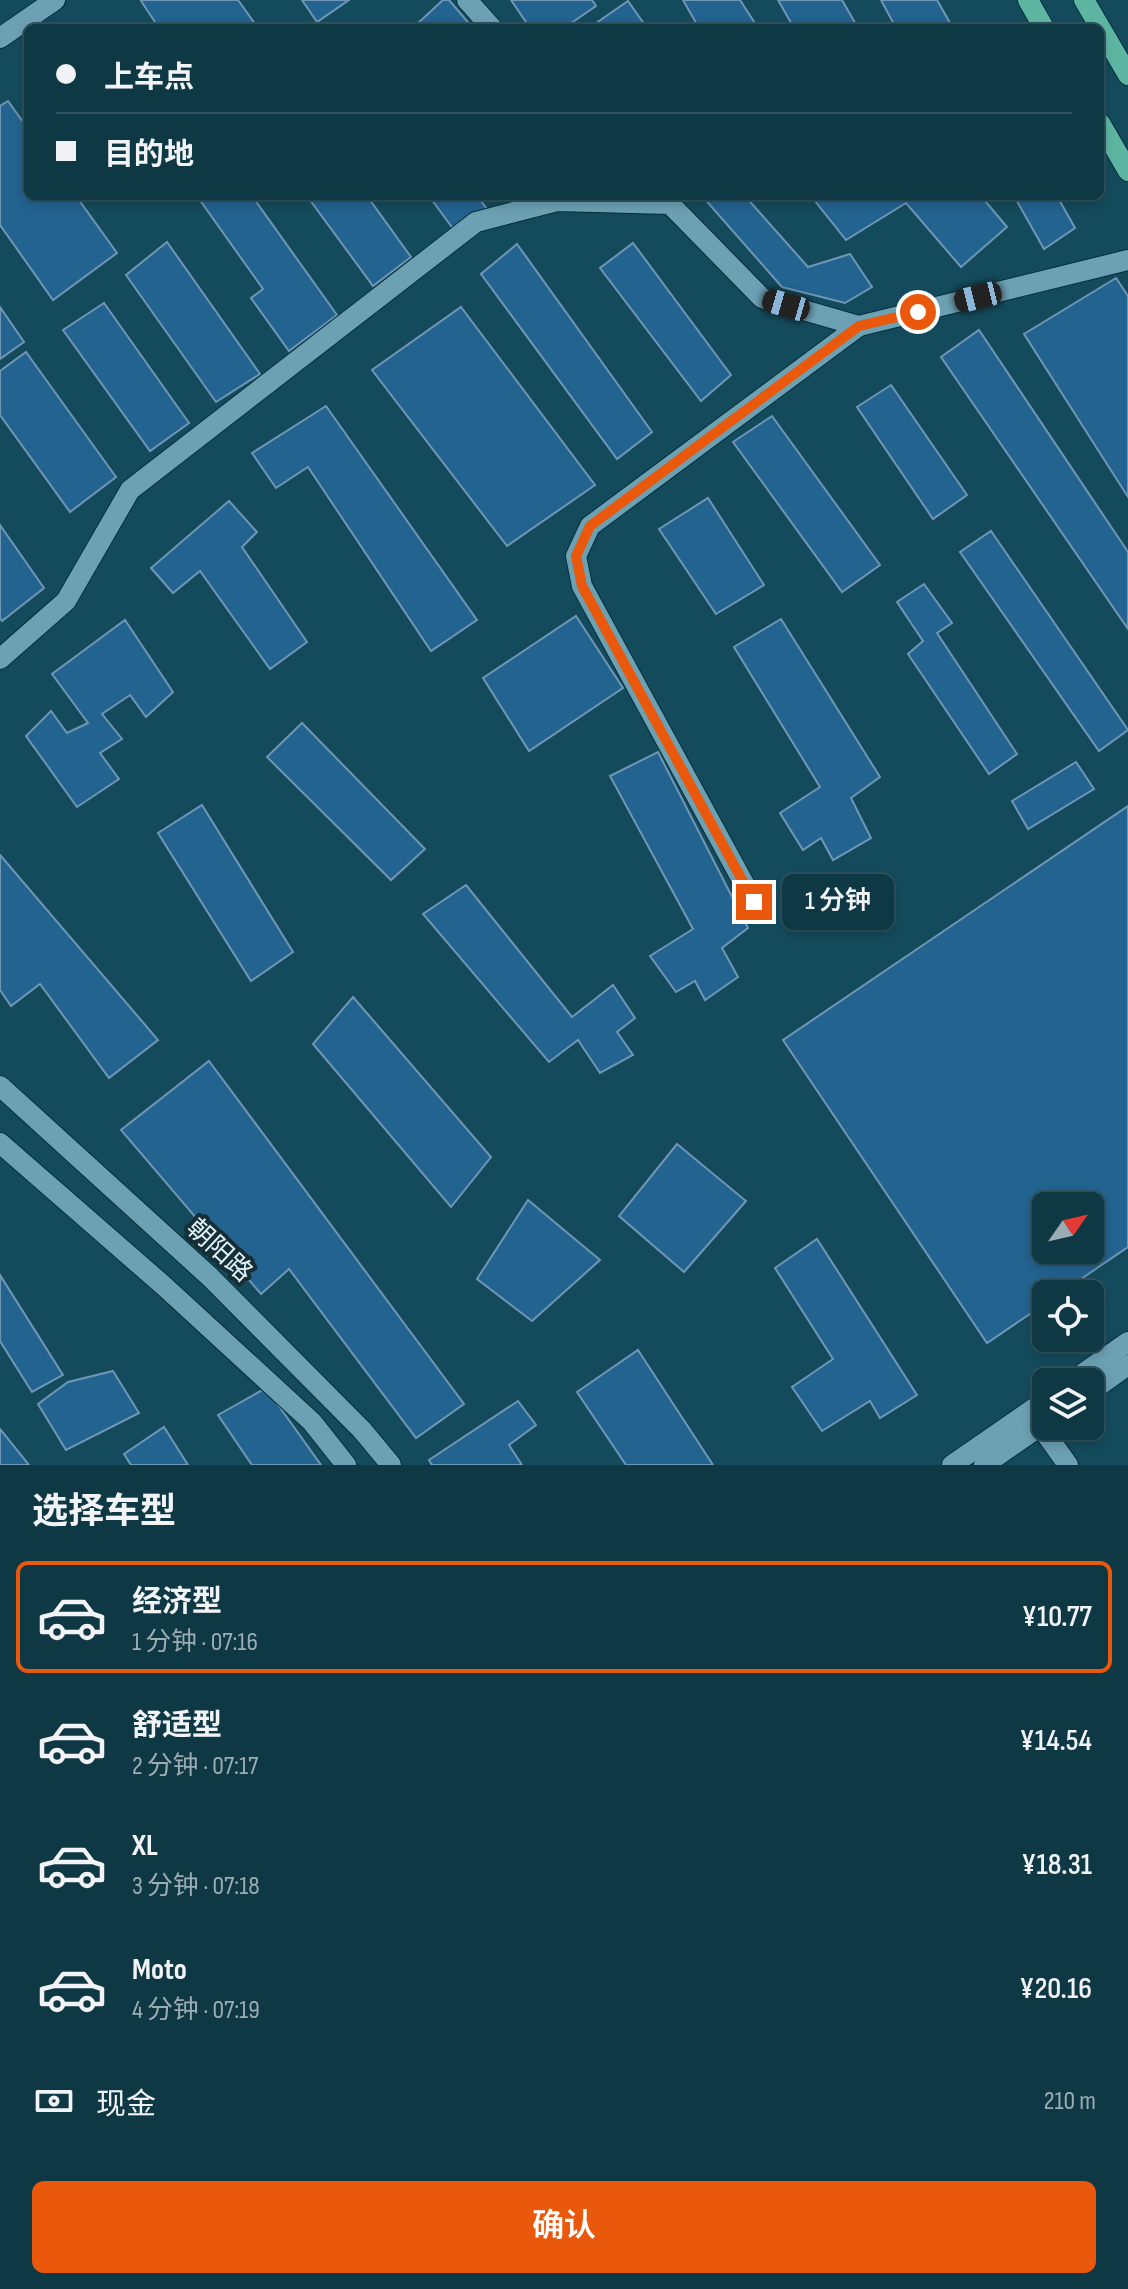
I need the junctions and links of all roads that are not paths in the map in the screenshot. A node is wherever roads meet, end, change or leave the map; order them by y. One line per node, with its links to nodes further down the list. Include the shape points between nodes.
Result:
1 (55, 0): 9 (street)
2 (467, 0): 5 (street)
3 (1028, 0): 6 (main road)
4 (1084, 0): 7 (main road)
5 (488, 24)
6 (1042, 24)
7 (1098, 24)
8 (1104, 34): 10 (main road)
9 (0, 38)
10 (1128, 75)
11 (1104, 130): 12 (main road)
12 (1128, 171)
13 (665, 200): 15 (street, via 762,298); 16 (street, via 557,201 476,222 130,490 66,601)
14 (1128, 260): 15 (street)
15 (859, 326): 17 (street, via 590,526 576,556 582,586)
16 (0, 659)
17 (754, 902)
18 (0, 1086): 28 (street, 朝阳路, via 210,1277)
19 (0, 1143): 27 (street, via 312,1422)
20 (1128, 1342): 22 (street)
21 (1128, 1365): 23 (street)
22 (1091, 1368)
23 (1104, 1382)
24 (1032, 1420): 29 (street)
25 (1032, 1423): 30 (street)
26 (1054, 1440): 31 (street)
27 (346, 1465)
28 (391, 1465)
29 (952, 1465)
30 (984, 1465)
31 (1068, 1465)

